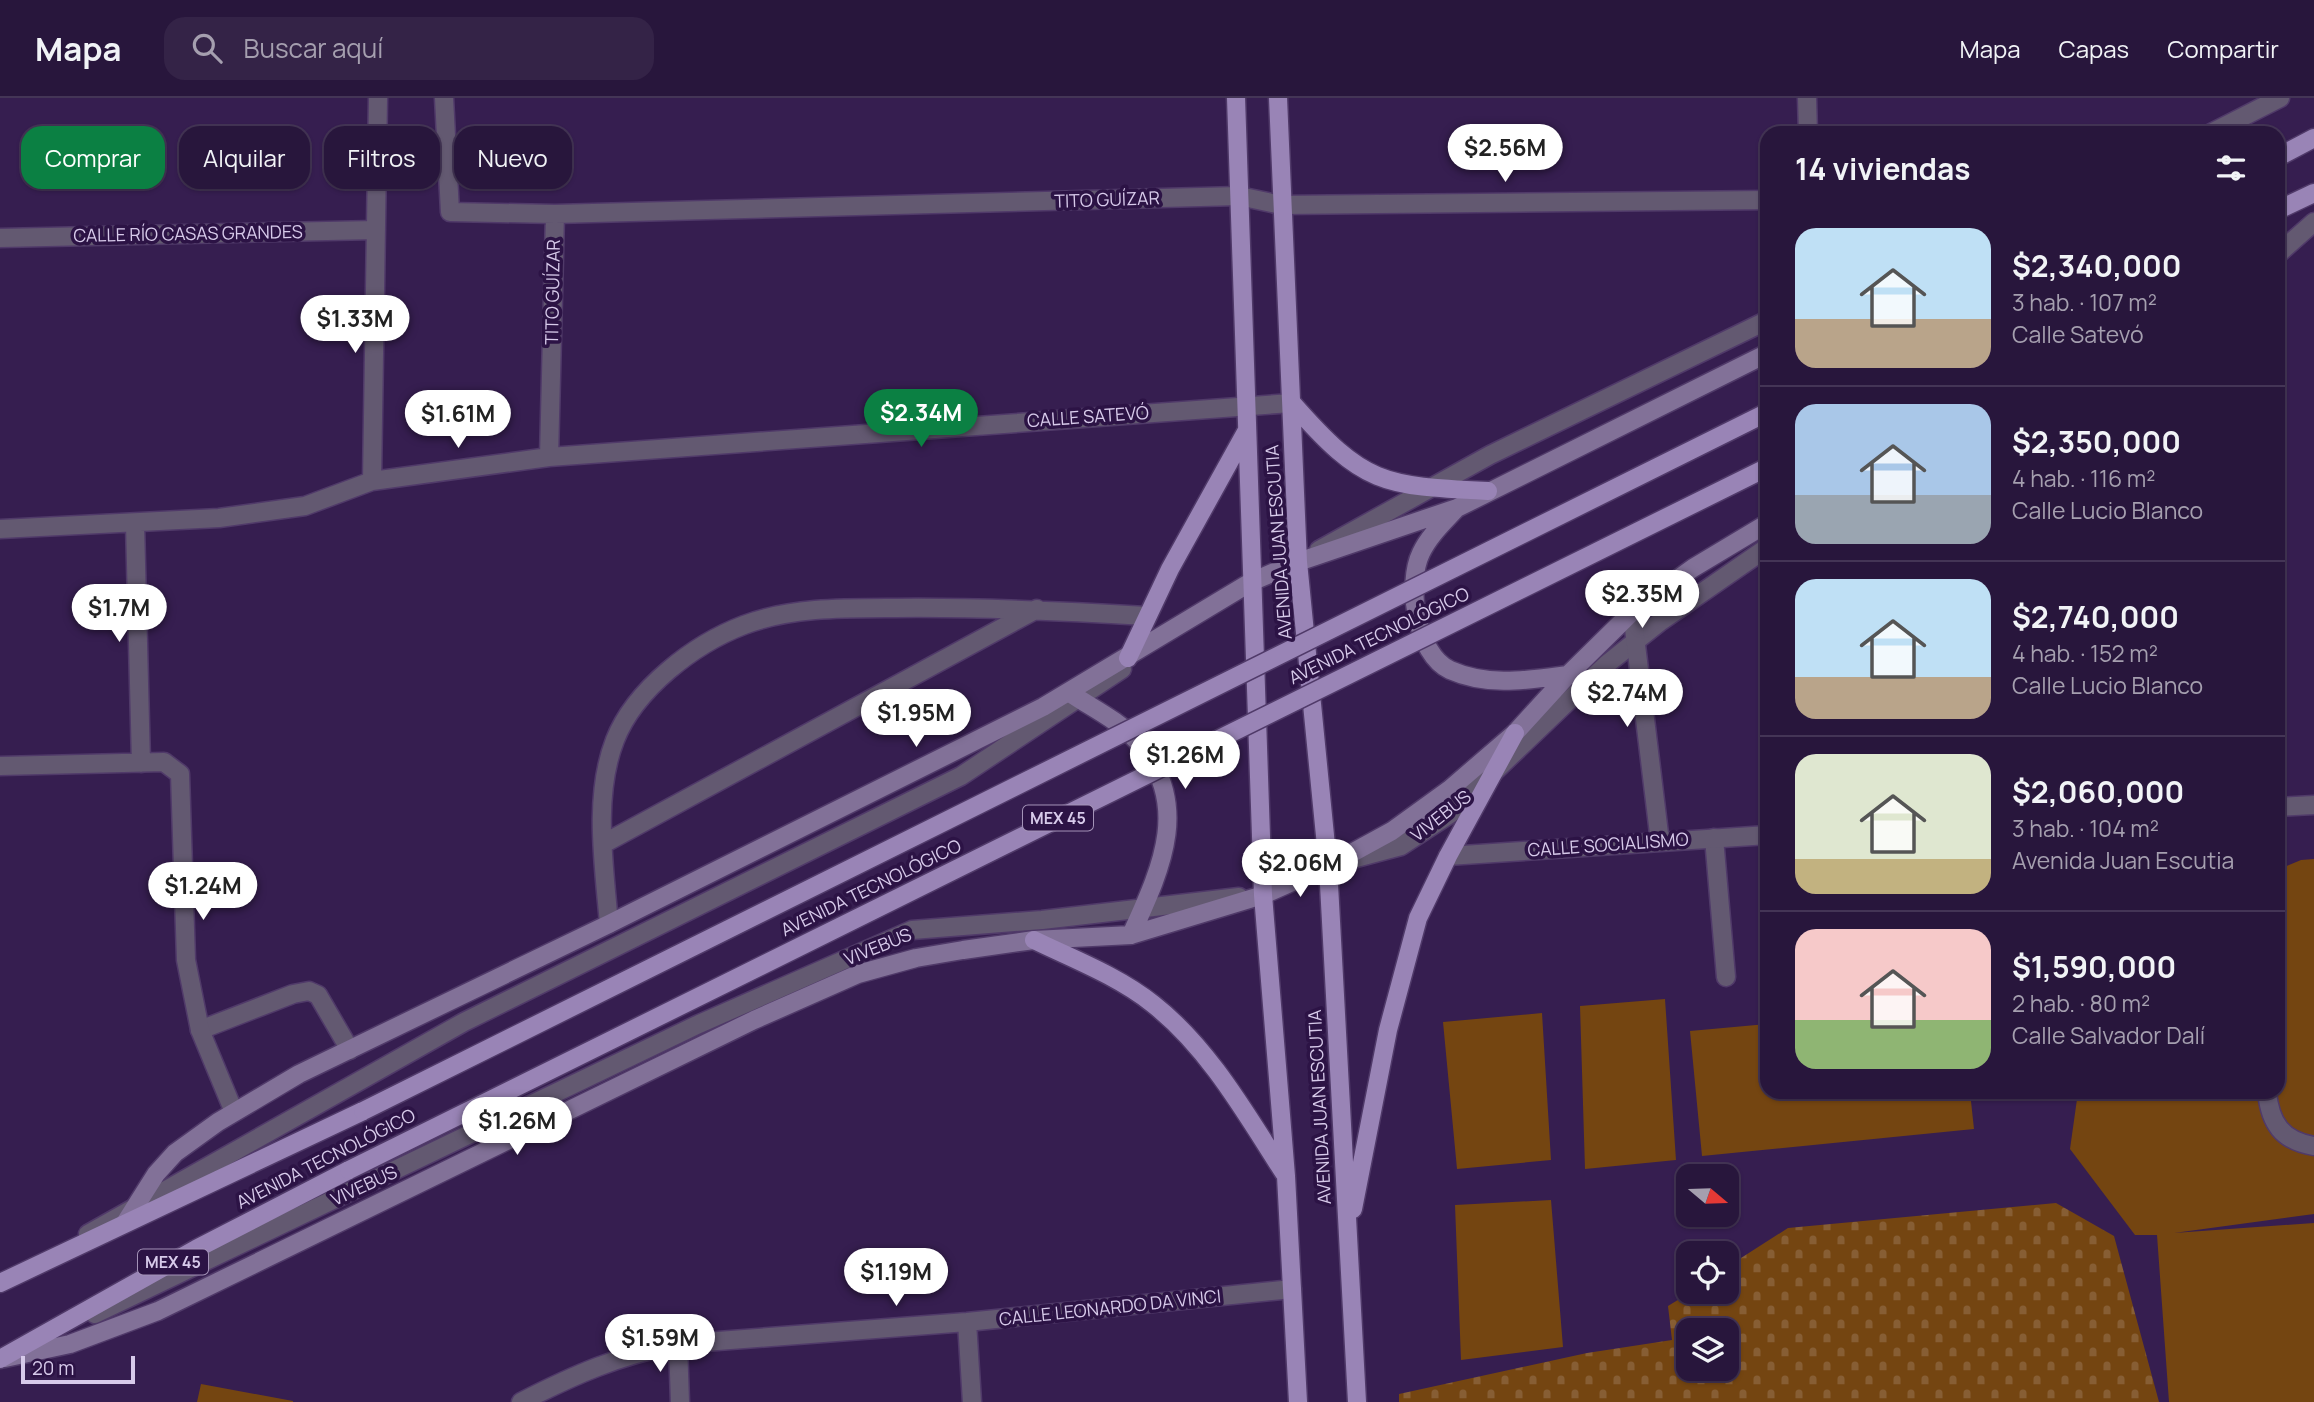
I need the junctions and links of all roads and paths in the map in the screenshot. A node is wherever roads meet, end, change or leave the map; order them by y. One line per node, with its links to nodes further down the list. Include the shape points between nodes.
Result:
1 (378, 98): 18 (street)
2 (444, 98): 16 (street, via 450,212)
3 (1236, 98): 12 (main road, AVENIDA JUAN ESCUTIA)
4 (1279, 98): 14 (main road, AVENIDA JUAN ESCUTIA)
5 (1807, 98): 7 (street)
6 (2280, 98): 8 (street)
7 (1808, 126)
8 (2225, 126)
9 (2314, 138): 10 (main road)
10 (2285, 153)
11 (2314, 193): 15 (main road)
12 (1239, 196): 14 (street, TITO GUÍZAR); 16 (street, TITO GUÍZAR); 24 (main road, AVENIDA JUAN ESCUTIA)
13 (1760, 200): 14 (street, TITO GUÍZAR)
14 (1281, 205): 23 (main road, AVENIDA JUAN ESCUTIA)
15 (2285, 208)
16 (555, 215): 27 (street, TITO GUÍZAR)
17 (2314, 222): 20 (street)
18 (376, 230): 19 (street, CALLE RÍO CASAS GRANDES); 29 (street)
19 (0, 238)
20 (2285, 247)
21 (1760, 324): 30 (street)
22 (1760, 357): 31 (street)
23 (1292, 403): 24 (street, CALLE SATEVÓ); 30 (main road, via 1329,445 1362,471 1389,482); 37 (main road, AVENIDA JUAN ESCUTIA)
24 (1245, 405): 26 (main road, AVENIDA JUAN ESCUTIA); 27 (street, CALLE SATEVÓ)
25 (1760, 416): 71 (main road, AVENIDA TECNOLÓGICO / MEX 45, bridge, via 363,1111)
26 (1247, 430): 38 (main road, AVENIDA JUAN ESCUTIA); 41 (main road)
27 (549, 457): 29 (street)
28 (1760, 471): 77 (main road, AVENIDA TECNOLÓGICO / MEX 45, bridge, via 349,1170)
29 (372, 481): 33 (street, via 305,506)
30 (1430, 488): 31 (main road); 37 (street)
31 (1489, 491): 32 (street)
32 (1457, 508): 37 (street); 44 (street, via 1421,552 1414,574 1413,594 1428,647 1447,669 1473,678 1512,682)
33 (135, 524): 35 (street); 47 (street)
34 (1760, 528): 40 (street)
35 (0, 529)
36 (1760, 553): 42 (street, VIVEBUS)
37 (1298, 562): 38 (street); 57 (main road, AVENIDA JUAN ESCUTIA)
38 (1251, 582): 43 (street); 45 (street); 58 (main road, AVENIDA JUAN ESCUTIA)
39 (1037, 609): 41 (street); 55 (street); 55 (street, via 844,608 793,613 744,625 710,642 659,681 631,712 615,739 605,780)
40 (1632, 612): 42 (street); 44 (street)
41 (1146, 616): 43 (main road)
42 (1636, 640): 49 (street, VIVEBUS); 54 (street)
43 (1128, 657): 45 (street)
44 (1568, 675): 46 (street)
45 (1074, 696): 59 (street, via 1135,739 1153,762 1166,792 1169,825 1163,859); 60 (street); 70 (street, via 961,776 464,1022)
46 (1515, 733): 49 (main road); 57 (street, via 1392,831)
47 (141, 763): 48 (street); 64 (street, via 173,766 183,783 183,929)
48 (0, 766)
49 (1497, 769): 56 (main road); 57 (street, VIVEBUS, via 1450,814 1401,846)
50 (2314, 805): 51 (street)
51 (2285, 807)
52 (1760, 835): 53 (street, CALLE SOCIALISMO)
53 (1714, 838): 54 (street, CALLE SOCIALISMO); 63 (street)
54 (1660, 842): 56 (street, CALLE SOCIALISMO)
55 (603, 844): 60 (street)
56 (1448, 856): 72 (main road, via 1418,918 1388,1030)
57 (1323, 868): 58 (street); 72 (main road, AVENIDA JUAN ESCUTIA)
58 (1269, 892): 59 (street, VIVEBUS); 61 (street); 69 (main road, AVENIDA JUAN ESCUTIA)
59 (1143, 908): 61 (street); 77 (street, VIVEBUS, via 912,930 699,1024)
60 (609, 924): 65 (street)
61 (1130, 936): 62 (street)
62 (1034, 940): 69 (main road, via 1116,981 1152,1003 1180,1029 1217,1073); 77 (street, via 916,958 858,974 741,1026 158,1311 70,1345)
63 (1726, 977)
64 (200, 1030): 65 (street, via 309,991 318,995); 67 (street)
65 (350, 1050): 67 (street, via 299,1073)
66 (2269, 1099): 68 (street, via 2275,1126 2285,1137)
67 (234, 1112): 70 (street, via 175,1153)
68 (2314, 1146)
69 (1286, 1176): 74 (main road, AVENIDA JUAN ESCUTIA)
70 (135, 1207): 71 (street); 73 (street)
71 (125, 1223): 73 (main road, AVENIDA TECNOLÓGICO / MEX 45)
72 (1347, 1236): 82 (main road, AVENIDA JUAN ESCUTIA)
73 (0, 1283)
74 (1292, 1289): 75 (street, CALLE LEONARDO DA VINCI); 81 (main road, AVENIDA JUAN ESCUTIA)
75 (967, 1322): 76 (street, CALLE LEONARDO DA VINCI); 80 (street)
76 (678, 1344): 78 (street, CALLE LEONARDO DA VINCI, via 589,1368); 79 (street)
77 (0, 1359)
78 (521, 1402)
79 (680, 1402)
80 (972, 1402)
81 (1298, 1402)
82 (1357, 1402)

